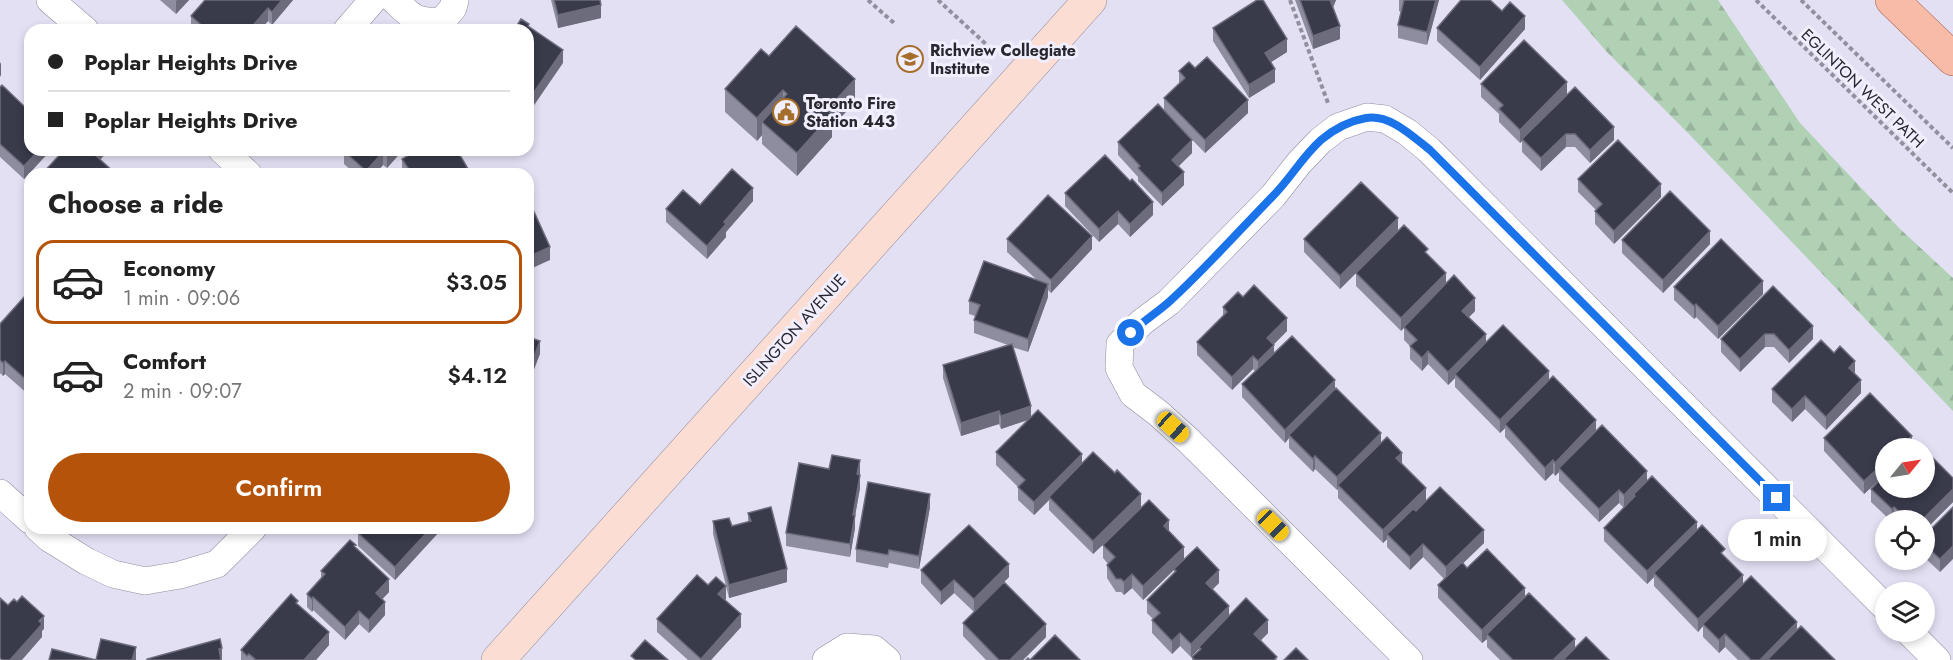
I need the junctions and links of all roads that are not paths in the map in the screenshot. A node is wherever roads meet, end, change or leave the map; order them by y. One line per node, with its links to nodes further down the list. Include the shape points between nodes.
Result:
1 (50, 0): 7 (street)
2 (373, 0): 8 (street)
3 (394, 0): 4 (street, via 424,22 442,21)
4 (455, 0)
5 (1090, 0): 16 (main road, ISLINGTON AVENUE)
6 (1892, 0): 9 (main road)
7 (78, 24)
8 (352, 24)
9 (1953, 58)
10 (0, 493): 11 (street)
11 (24, 515)
12 (45, 534): 13 (street, via 113,574 145,581 218,564)
13 (247, 534)
14 (1875, 597): 19 (street, via 1430,150 1385,119 1367,117 1338,127 1320,141 1274,196 1169,302 1120,344 1119,368 1133,394 1188,440)
15 (1919, 642): 20 (street)
16 (498, 660)
17 (826, 660): 18 (street, via 847,647 874,649)
18 (887, 660)
19 (1409, 660)
20 (1937, 660)

